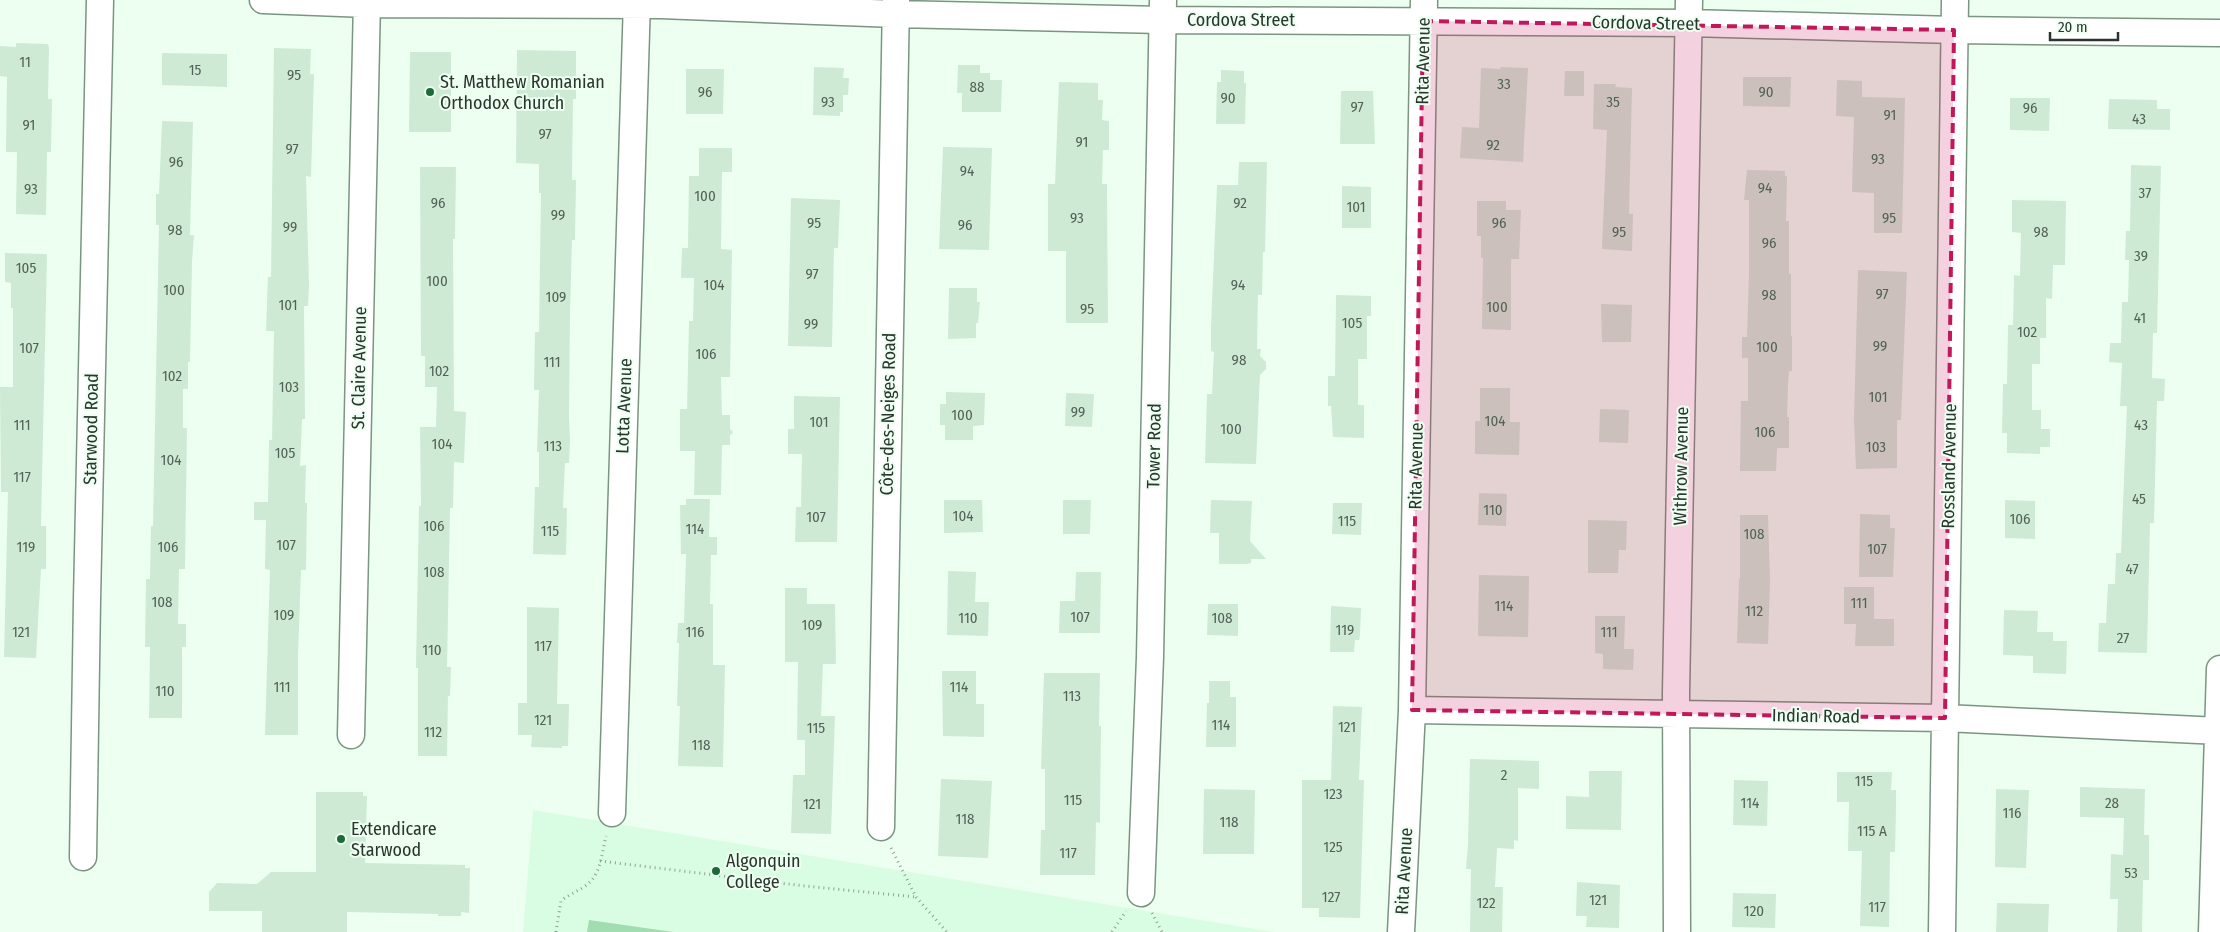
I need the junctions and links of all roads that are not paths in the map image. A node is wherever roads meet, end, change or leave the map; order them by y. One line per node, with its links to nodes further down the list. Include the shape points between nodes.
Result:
1 (100, 0): 20 (street, Starwood Road)
2 (263, 0): 4 (street, Cordova Street)
3 (1955, 0): 10 (street, Rossland Avenue)
4 (367, 2): 5 (street, Cordova Street); 17 (street, St. Claire Avenue)
5 (637, 3): 6 (street, Cordova Street); 18 (street, Lotta Avenue)
6 (896, 7): 7 (street, Cordova Street); 19 (street, Côte-des-Neiges Road)
7 (1162, 10): 8 (street, Cordova Street); 21 (street, Tower Road, via 1151,647)
8 (1423, 11): 9 (street, Cordova Street); 13 (street, Rita Avenue)
9 (1689, 11): 10 (street, Cordova Street); 14 (street, Withrow Avenue)
10 (1954, 30): 11 (street, Cordova Street); 15 (street, Rossland Avenue)
11 (2220, 33)
12 (2220, 669): 16 (street)
13 (1412, 710): 14 (street, Indian Road); 22 (street, Rita Avenue)
14 (1676, 713): 15 (street, Indian Road); 23 (street, Withrow Avenue)
15 (1945, 718): 16 (street, Indian Road); 24 (street, Rossland Avenue)
16 (2220, 731): 25 (street)
17 (351, 735)
18 (612, 813)
19 (881, 827)
20 (83, 857)
21 (1141, 893)
22 (1401, 932)
23 (1677, 932)
24 (1942, 932)
25 (2212, 932)

